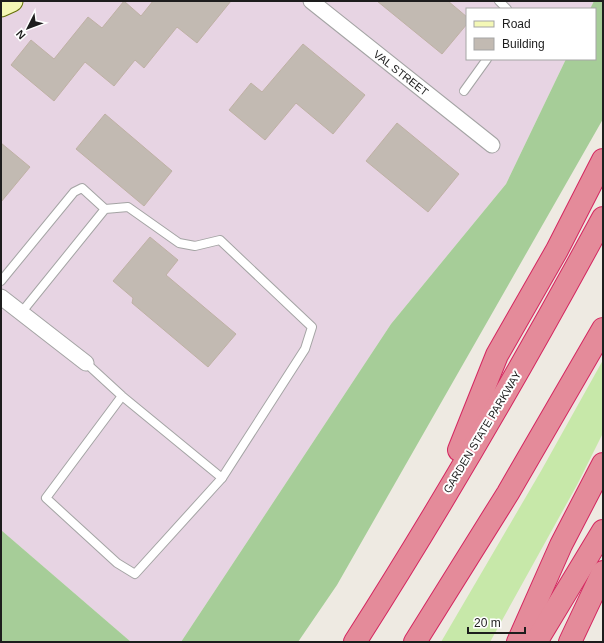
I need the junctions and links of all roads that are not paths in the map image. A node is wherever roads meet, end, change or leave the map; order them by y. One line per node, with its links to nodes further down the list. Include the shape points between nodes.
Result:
1 (12, 1): 3 (street)
2 (311, 1): 6 (street, VAL STREET)
3 (1, 6)
4 (486, 60): 5 (lane)
5 (464, 91)
6 (492, 145)
7 (603, 160): 18 (highway, via 497,355)
8 (105, 209): 10 (lane, via 82,188 74,192); 12 (lane); 17 (lane, via 128,206 179,243 195,246 220,240 312,327 304,350)
9 (603, 218): 18 (highway, GARDEN STATE PARKWAY, via 541,332)
10 (1, 281)
11 (1, 297): 12 (street)
12 (21, 313): 14 (street)
13 (603, 329): 23 (highway, via 504,500)
14 (86, 363): 15 (lane)
15 (122, 396): 17 (lane); 17 (lane, via 46,498 117,563 134,574)
16 (603, 464): 24 (highway, via 561,546)
17 (222, 478)
18 (431, 518): 22 (highway, GARDEN STATE PARKWAY)
19 (603, 531): 25 (highway)
20 (603, 572): 26 (highway)
21 (603, 596): 26 (highway)
22 (355, 642)
23 (415, 642)
24 (518, 642)
25 (536, 642)
26 (571, 642)

